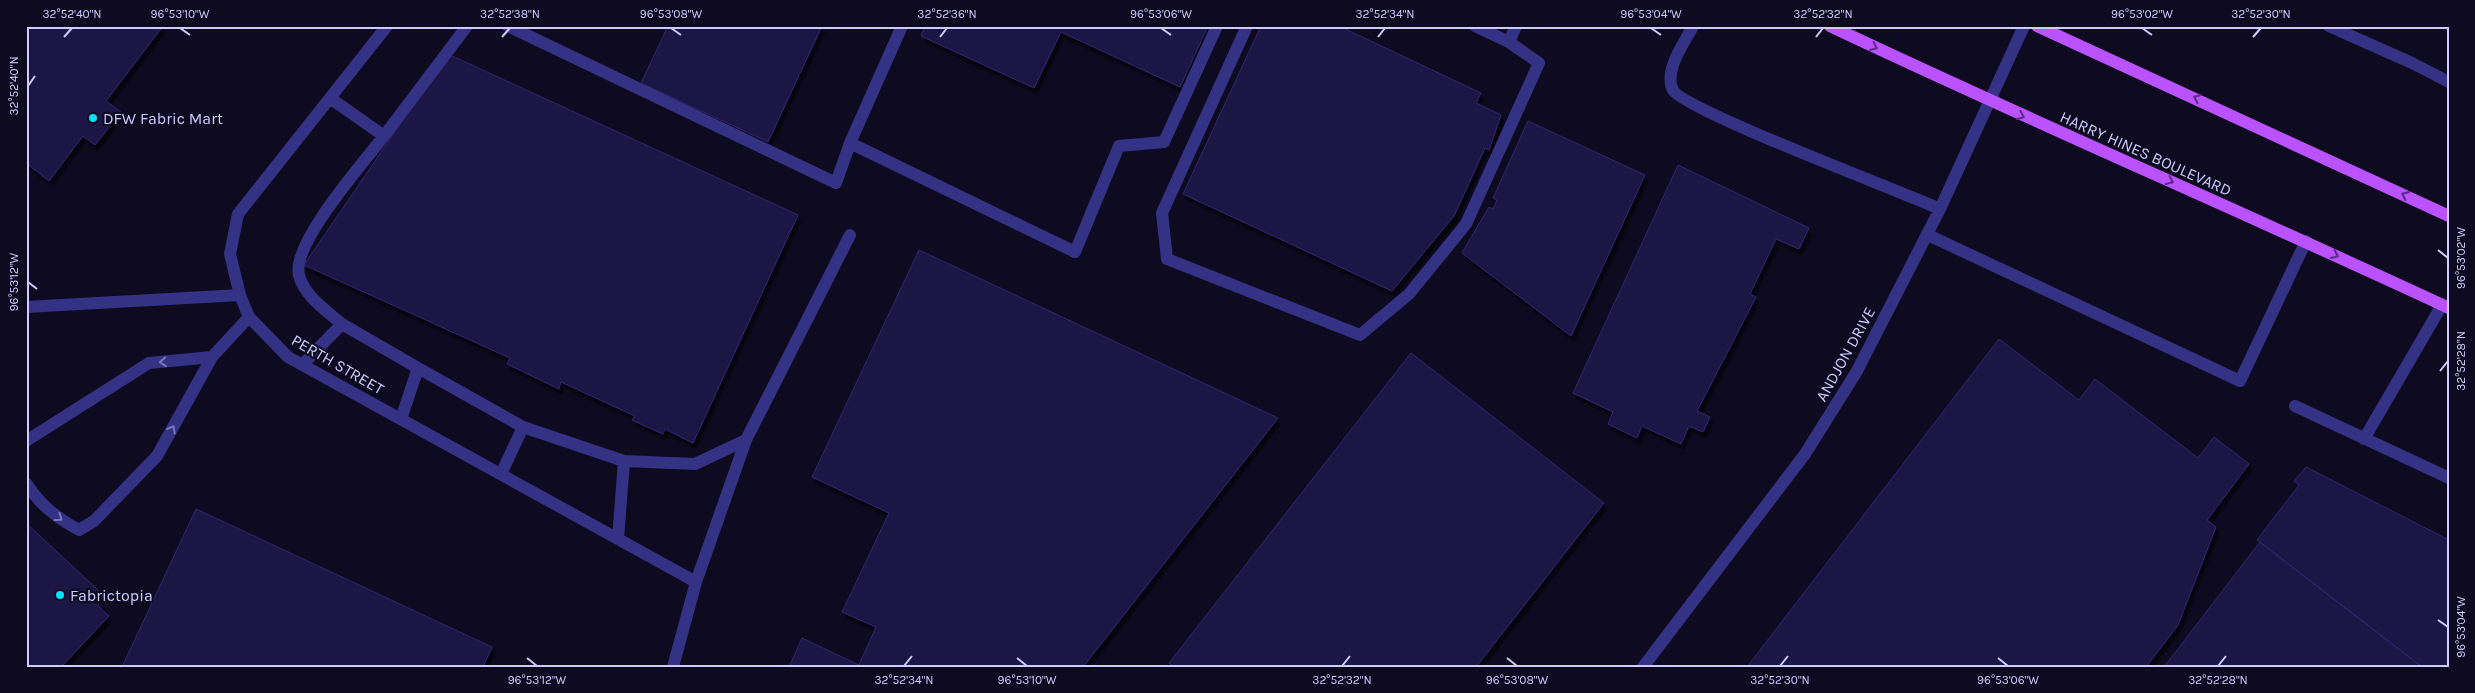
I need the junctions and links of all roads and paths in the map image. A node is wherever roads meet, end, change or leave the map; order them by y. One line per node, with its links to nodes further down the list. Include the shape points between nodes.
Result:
1 (387, 26): 16 (street, PERTH STREET)
2 (467, 26): 18 (street)
3 (508, 26): 19 (street, via 836,183)
4 (902, 26): 19 (street)
5 (1217, 26): 19 (street, via 1164,142 1119,146 1075,252)
6 (1247, 26): 14 (street, via 1162,213 1167,259 1360,336 1409,294 1466,224 1539,63)
7 (1475, 26): 14 (street)
8 (1516, 26): 14 (street)
9 (1693, 26): 20 (street, via 1670,75 1673,89 1682,99)
10 (1830, 26): 17 (main road, HARRY HINES BOULEVARD, one-way to 17)
11 (2024, 26): 17 (street, ANDJON DRIVE)
12 (2037, 26): 21 (main road, one-way to 12)
13 (2329, 26): 15 (street)
14 (1508, 42)
15 (2449, 82)
16 (330, 98): 18 (street); 25 (street, PERTH STREET, via 238,214 230,254)
17 (1990, 102): 20 (street, ANDJON DRIVE); 24 (main road, HARRY HINES BOULEVARD, one-way to 24)
18 (384, 136): 29 (street, via 314,227 302,253 298,274 311,297)
19 (850, 143)
20 (1940, 209): 23 (street, ANDJON DRIVE)
21 (2449, 216)
22 (850, 235): 37 (street)
23 (1928, 235): 24 (street, via 2240,381); 46 (street, ANDJON DRIVE, via 1857,371 1805,454)
24 (2306, 241): 26 (main road, HARRY HINES BOULEVARD, one-way to 26)
25 (240, 295): 27 (street); 28 (street, PERTH STREET)
26 (2446, 306): 36 (street)
27 (26, 308)
28 (249, 318): 30 (street); 31 (street, PERTH STREET, via 288,357)
29 (342, 324): 31 (street); 32 (street)
30 (212, 357): 38 (street, one-way to 38, via 149,363); 42 (street, one-way to 30, via 36,500 79,530 94,521 157,456)
31 (302, 365): 34 (street, PERTH STREET)
32 (418, 368): 34 (street); 35 (street)
33 (2295, 406): 36 (street)
34 (401, 419): 40 (street, PERTH STREET)
35 (523, 427): 39 (street); 40 (street)
36 (2364, 439): 41 (street)
37 (746, 440): 39 (street, via 695,464); 44 (street)
38 (26, 441)
39 (624, 461): 43 (street)
40 (501, 474): 43 (street, PERTH STREET)
41 (2449, 478)
42 (26, 482)
43 (618, 539): 44 (street, PERTH STREET)
44 (696, 582): 45 (street)
45 (673, 667)
46 (1643, 667)

